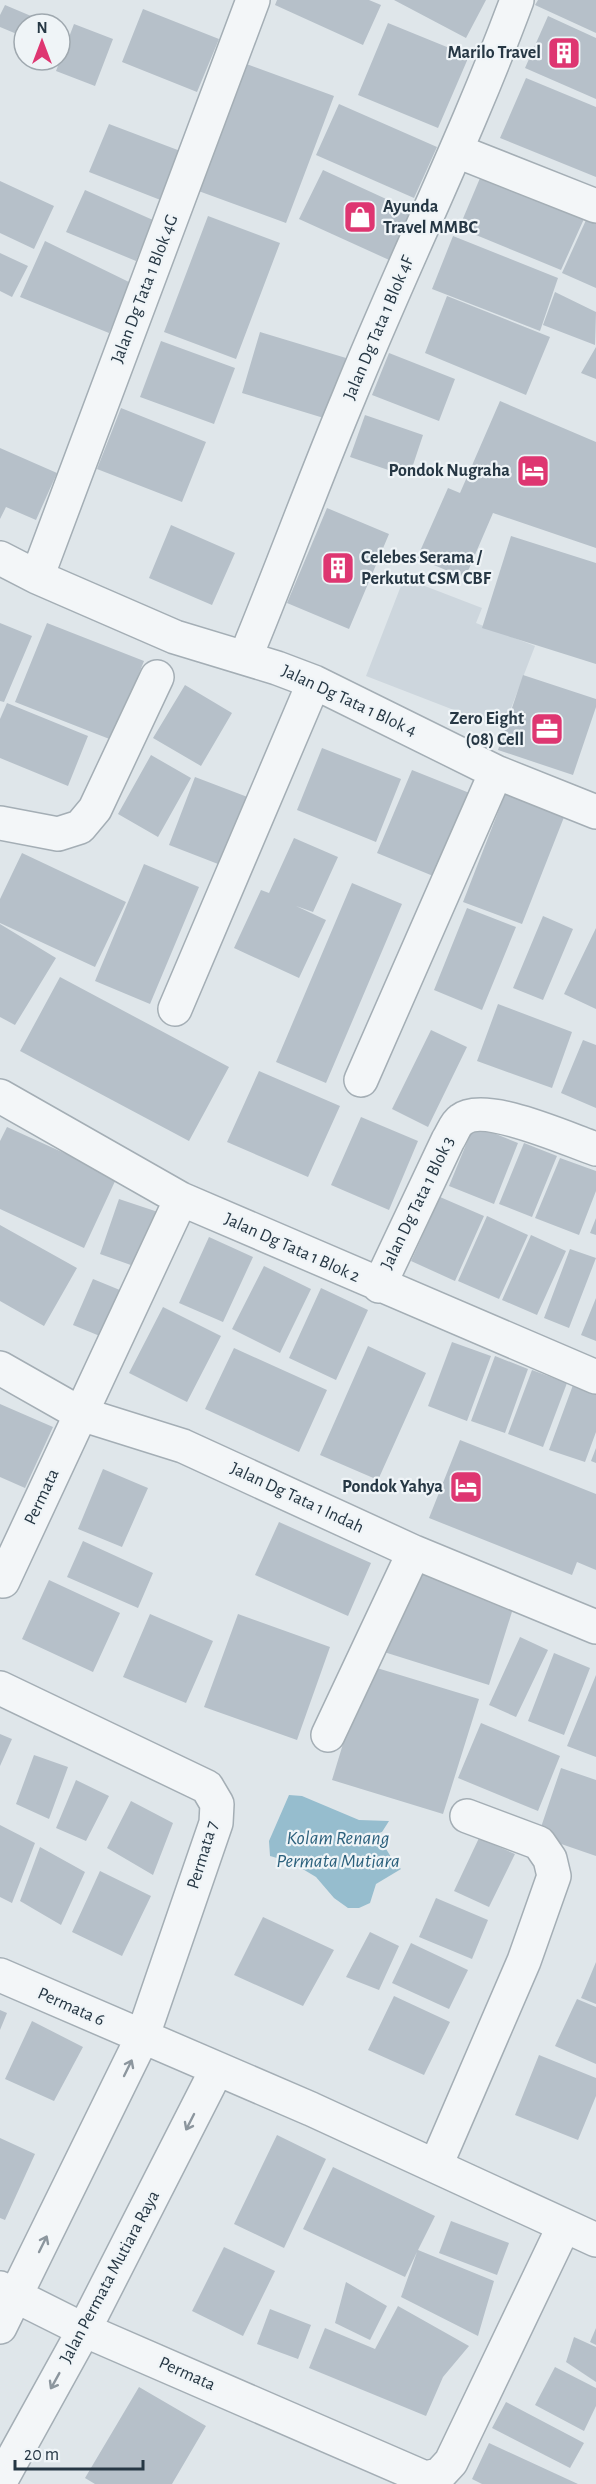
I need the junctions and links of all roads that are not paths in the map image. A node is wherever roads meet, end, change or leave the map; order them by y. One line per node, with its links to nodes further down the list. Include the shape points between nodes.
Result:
1 (254, 0): 6 (street, Jalan Dg Tata 1 Blok 4G)
2 (517, 0): 3 (street, Jalan Dg Tata 1 Blok 4F)
3 (458, 151): 4 (street); 7 (street, Jalan Dg Tata 1 Blok 4F, via 348,397)
4 (596, 206)
5 (0, 558): 6 (street, Jalan Dg Tata 1 Blok 4)
6 (37, 577): 7 (street, Jalan Dg Tata 1 Blok 4, via 175,637)
7 (245, 658): 9 (street, Jalan Dg Tata 1 Blok 4)
8 (157, 677): 12 (street, via 95,809 80,827 58,834)
9 (314, 682): 10 (street, Jalan Dg Tata 1 Blok 4); 13 (street)
10 (496, 772): 11 (street, Jalan Dg Tata 1 Blok 4); 14 (street)
11 (596, 812)
12 (0, 823)
13 (175, 1009)
14 (361, 1080)
15 (0, 1096): 17 (street, Jalan Dg Tata 1 Blok 2)
16 (596, 1149): 18 (street, Jalan Dg Tata 1 Blok 3, via 497,1116 478,1114 461,1119)
17 (181, 1199): 18 (street, Jalan Dg Tata 1 Blok 2); 21 (street, Permata)
18 (379, 1286): 20 (street, Jalan Dg Tata 1 Blok 2)
19 (0, 1368): 21 (street, Jalan Dg Tata 1 Indah)
20 (596, 1377)
21 (81, 1413): 22 (street, Jalan Dg Tata 1 Indah, via 183,1446); 23 (street, Permata)
22 (414, 1552): 24 (street, Jalan Dg Tata 1 Indah); 26 (street)
23 (3, 1581)
24 (596, 1627)
25 (0, 1688): 29 (street, Permata 7, via 207,1787 216,1804 216,1823)
26 (328, 1735)
27 (467, 1816): 31 (street, via 539,1843 550,1859 554,1876 524,1961)
28 (0, 1975): 29 (street, Permata 6)
29 (142, 2038): 30 (street); 34 (street, one-way to 29)
30 (216, 2070): 31 (street); 36 (street, Jalan Permata Mutiara Raya, one-way to 36)
31 (435, 2165): 32 (street)
32 (564, 2226): 33 (street); 36 (street, Permata, via 451,2462 439,2475 425,2478)
33 (596, 2240)
34 (9, 2292): 35 (street); 36 (street, Permata)
35 (0, 2327)
36 (84, 2330): 37 (street, Jalan Permata Mutiara Raya, one-way to 37)
37 (0, 2482)

